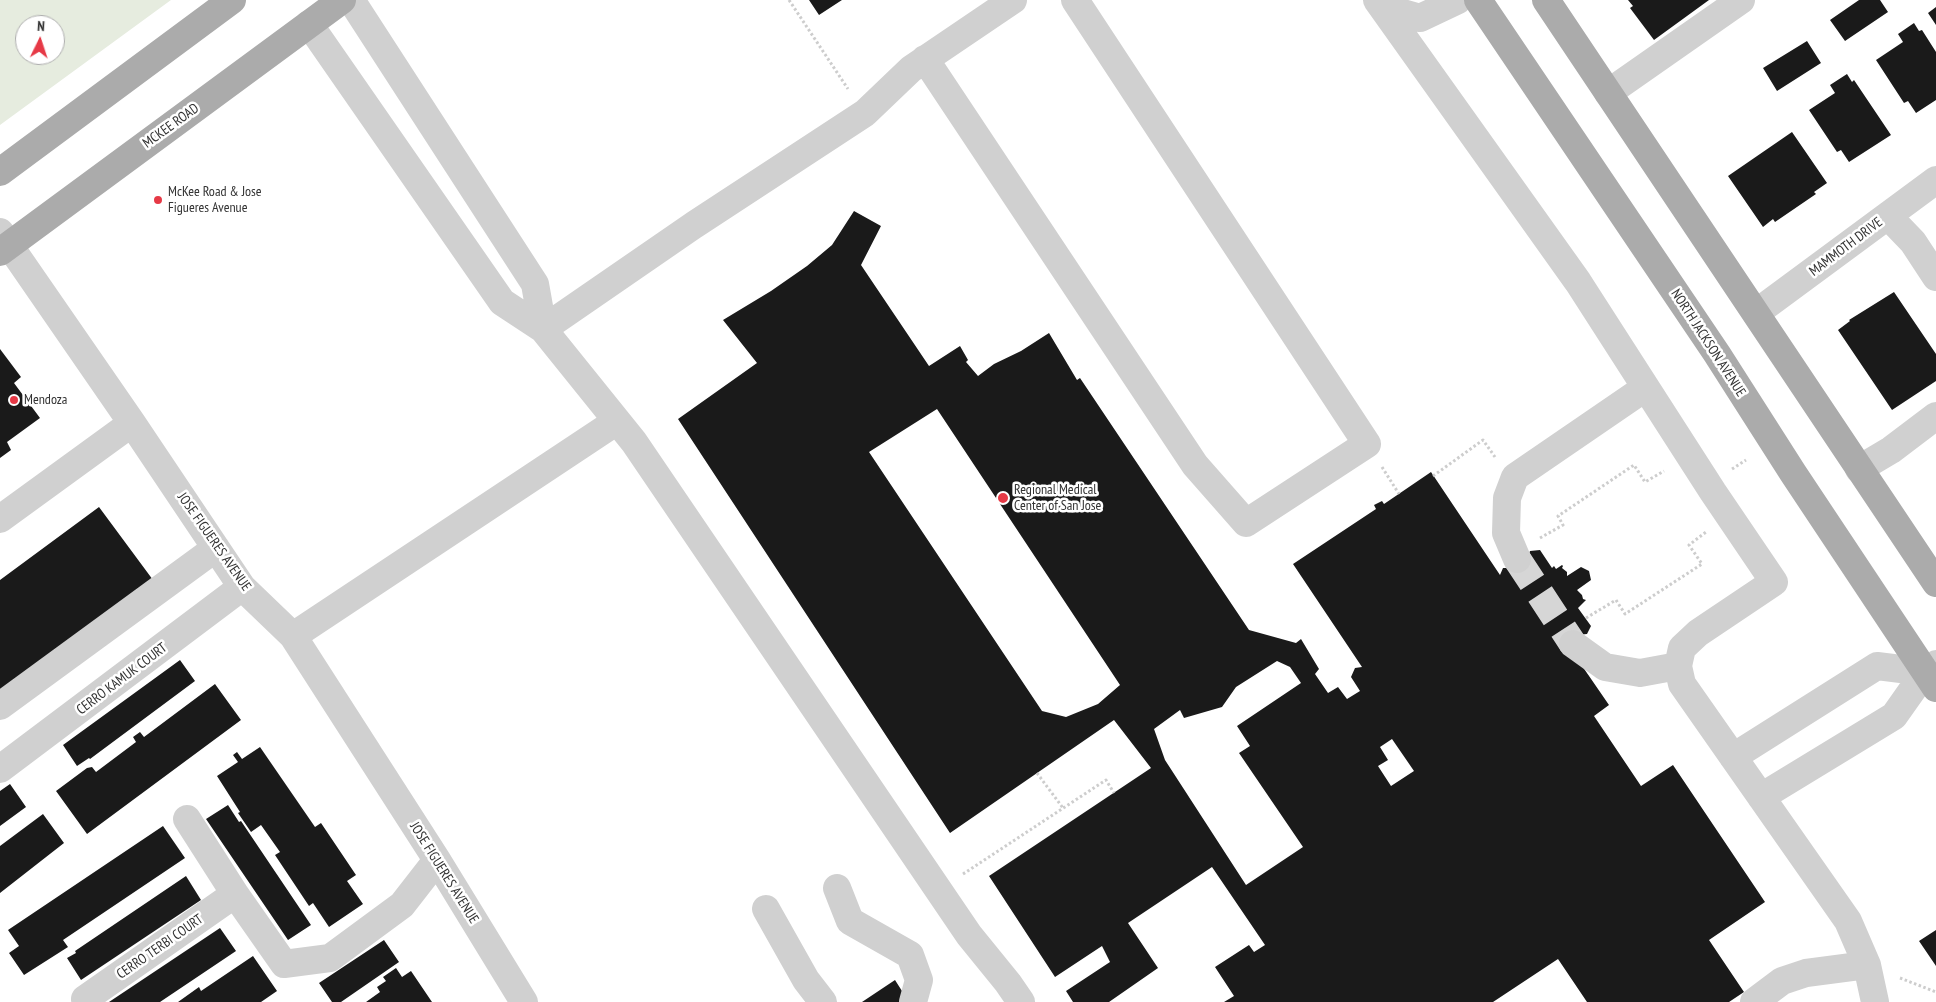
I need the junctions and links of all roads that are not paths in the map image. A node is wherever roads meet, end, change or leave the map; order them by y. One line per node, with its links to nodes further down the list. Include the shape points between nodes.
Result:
1 (232, 0): 15 (main road)
2 (342, 0): 12 (main road, MCKEE ROAD)
3 (351, 0): 21 (street, via 535,284)
4 (1013, 0): 13 (street)
5 (1075, 0): 13 (street, via 1367,444 1246,523 1195,465)
6 (1458, 0): 10 (street, via 1420,18)
7 (1478, 0): 35 (main road, NORTH JACKSON AVENUE, via 1793,473)
8 (1526, 0): 11 (main road)
9 (1741, 0): 14 (street)
10 (1382, 2): 22 (street, via 1578,282)
11 (1549, 4): 14 (main road)
12 (309, 24): 18 (main road, MCKEE ROAD); 21 (street, via 502,302)
13 (925, 59): 21 (street, via 865,114 718,209)
14 (1608, 93): 20 (main road)
15 (0, 172)
16 (1936, 180): 17 (street, MAMMOTH DRIVE)
17 (1888, 216): 19 (street, via 1913,242); 20 (street, MAMMOTH DRIVE)
18 (3, 243): 25 (street, JOSE FIGUERES AVENUE)
19 (1936, 277)
20 (1756, 313): 26 (main road)
21 (543, 329): 24 (street)
22 (1645, 388): 29 (street, via 1515,477 1506,498 1506,534); 34 (street, via 1774,582 1698,632 1682,648)
23 (1936, 416): 26 (street)
24 (617, 421): 32 (street); 50 (street, via 970,935)
25 (132, 422): 27 (street); 28 (street, JOSE FIGUERES AVENUE)
26 (1859, 469): 30 (main road)
27 (0, 519)
28 (216, 548): 31 (street, JOSE FIGUERES AVENUE); 36 (street)
29 (1517, 559)
30 (1936, 583)
31 (242, 587): 32 (street, JOSE FIGUERES AVENUE); 38 (street, CERRO KAMUK COURT)
32 (293, 636): 41 (street, JOSE FIGUERES AVENUE)
33 (1573, 644): 34 (street, via 1605,667 1640,674)
34 (1678, 666): 37 (street, via 1682,684)
35 (1932, 675): 37 (street, via 1877,666); 39 (street, via 1894,716)
36 (0, 706)
37 (1733, 757): 39 (street)
38 (0, 769)
39 (1761, 797): 45 (street, via 1848,921)
40 (187, 819): 43 (street)
41 (437, 860): 43 (street, via 402,905 330,958 284,964); 47 (street, JOSE FIGUERES AVENUE)
42 (837, 888): 49 (street, via 850,921 910,955 918,980)
43 (235, 894): 46 (street, CERRO TERBI COURT)
44 (766, 909): 48 (street, via 806,980)
45 (1867, 965): 51 (street, via 1790,978); 52 (street)
46 (85, 999)
47 (524, 1002)
48 (823, 1002)
49 (913, 1002)
50 (1021, 1002)
51 (1754, 1002)
52 (1875, 1002)

